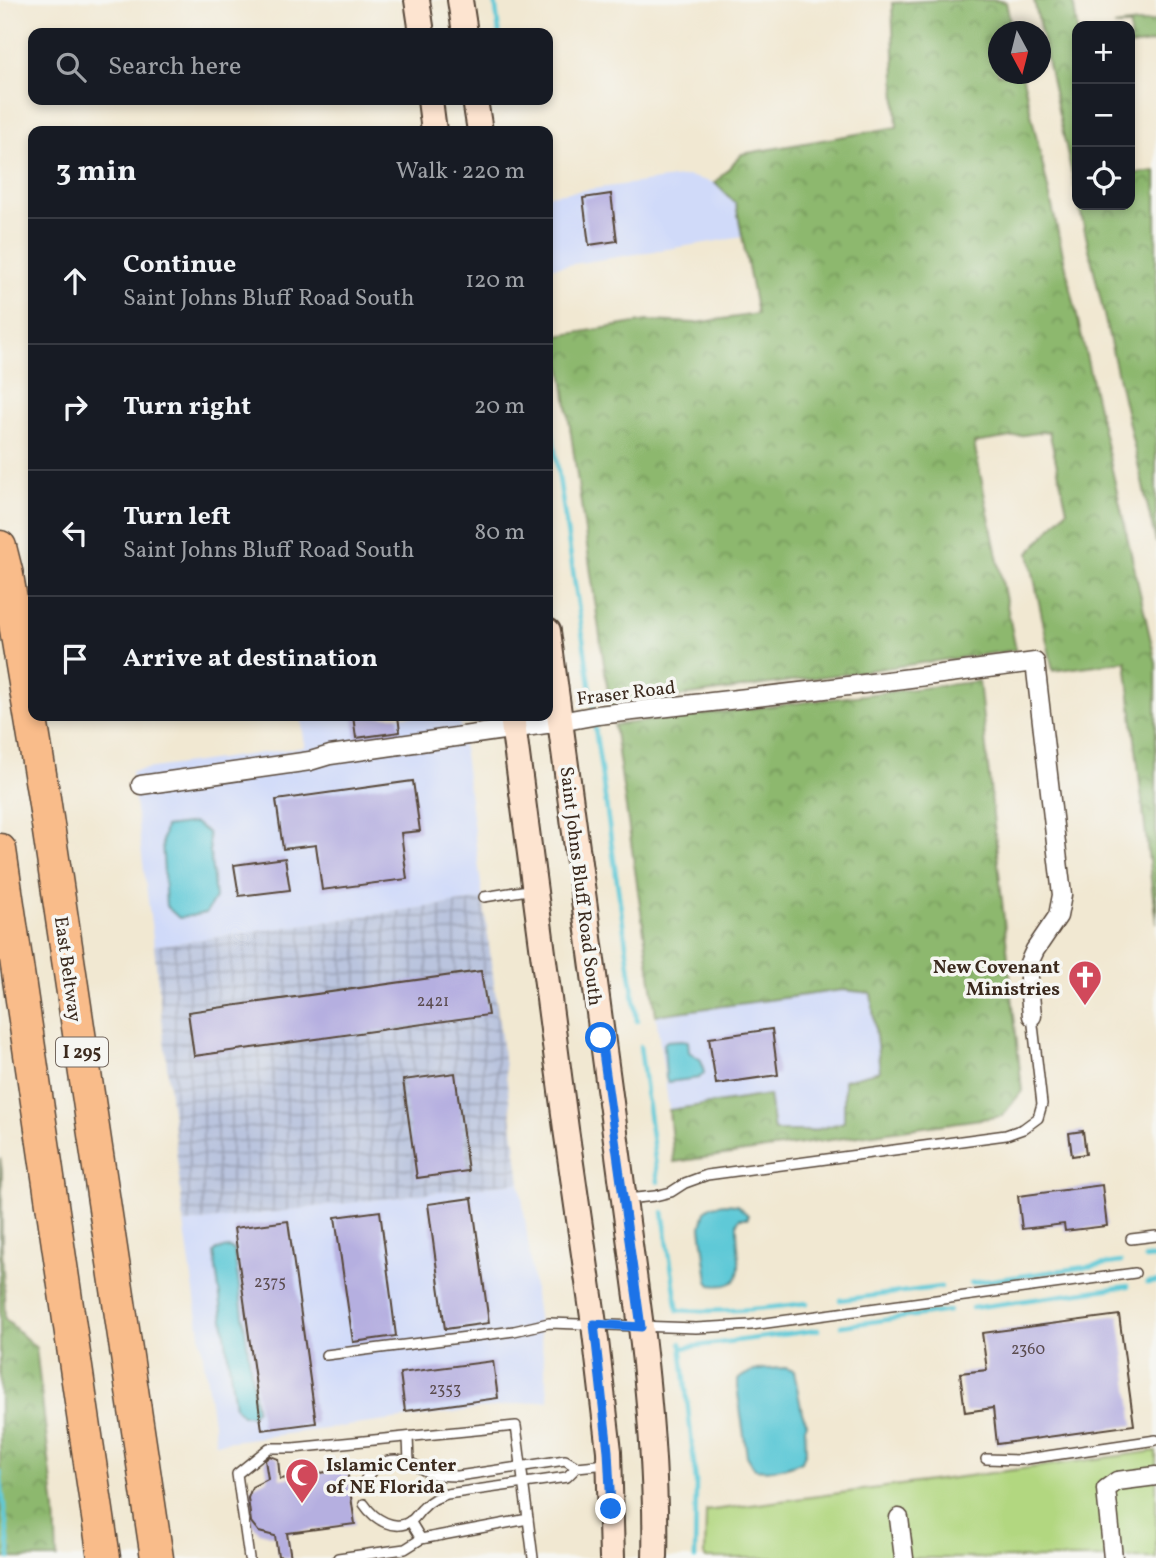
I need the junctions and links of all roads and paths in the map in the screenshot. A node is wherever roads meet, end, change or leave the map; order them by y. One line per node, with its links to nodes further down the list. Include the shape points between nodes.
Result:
1 (417, 0): 3 (main road)
2 (460, 0): 4 (main road)
3 (421, 28)
4 (464, 28)
5 (431, 105): 7 (main road)
6 (476, 105): 8 (main road)
7 (433, 126)
8 (479, 126)
9 (0, 547): 11 (highway, East Beltway / I 295)
10 (553, 666): 14 (main road, Saint Johns Bluff Road South)
11 (28, 702)
12 (31, 721): 44 (highway, East Beltway / I 295)
13 (513, 722): 14 (street, Fraser Road); 15 (street, Fraser Road, via 310,761); 17 (main road)
14 (561, 722): 19 (street, Fraser Road, via 1035,662 1062,895 1058,916 1029,963); 20 (main road, Saint Johns Bluff Road South)
15 (141, 785)
16 (0, 850): 43 (highway, I 295)
17 (535, 889): 18 (lane); 24 (main road)
18 (484, 897)
19 (1032, 1016): 20 (lane, via 1042,1104 1038,1118 1023,1129 1006,1136 707,1175 671,1192)
20 (623, 1199): 25 (main road, Saint Johns Bluff Road South)
21 (1156, 1236): 22 (lane)
22 (1131, 1239)
23 (1135, 1273): 25 (lane, via 751,1325)
24 (594, 1324): 25 (lane); 26 (lane, via 549,1323 514,1332); 31 (main road)
25 (641, 1327): 49 (main road, Saint Johns Bluff Road South)
26 (326, 1355)
27 (408, 1437): 30 (lane); 32 (lane, via 516,1426); 45 (lane, via 269,1448 237,1474)
28 (1156, 1440): 29 (lane, via 1020,1460)
29 (986, 1459)
30 (409, 1462): 32 (lane, via 443,1476); 36 (lane, via 381,1463 372,1468)
31 (609, 1464): 33 (lane); 48 (main road)
32 (521, 1466): 33 (lane, via 565,1460); 35 (lane)
33 (577, 1467): 35 (lane, via 567,1478)
34 (1156, 1476): 51 (street, via 1117,1481 1105,1489)
35 (523, 1484): 39 (lane); 40 (lane, via 447,1494 426,1504)
36 (362, 1487)
37 (364, 1504): 40 (lane, via 387,1523)
38 (899, 1518): 50 (street)
39 (528, 1519): 41 (lane); 47 (lane)
40 (410, 1521): 41 (lane)
41 (421, 1539): 42 (lane)
42 (387, 1555): 46 (lane)
43 (104, 1558)
44 (157, 1558)
45 (248, 1558)
46 (338, 1558)
47 (533, 1558)
48 (612, 1558)
49 (655, 1558)
50 (904, 1558)
51 (1113, 1558)

